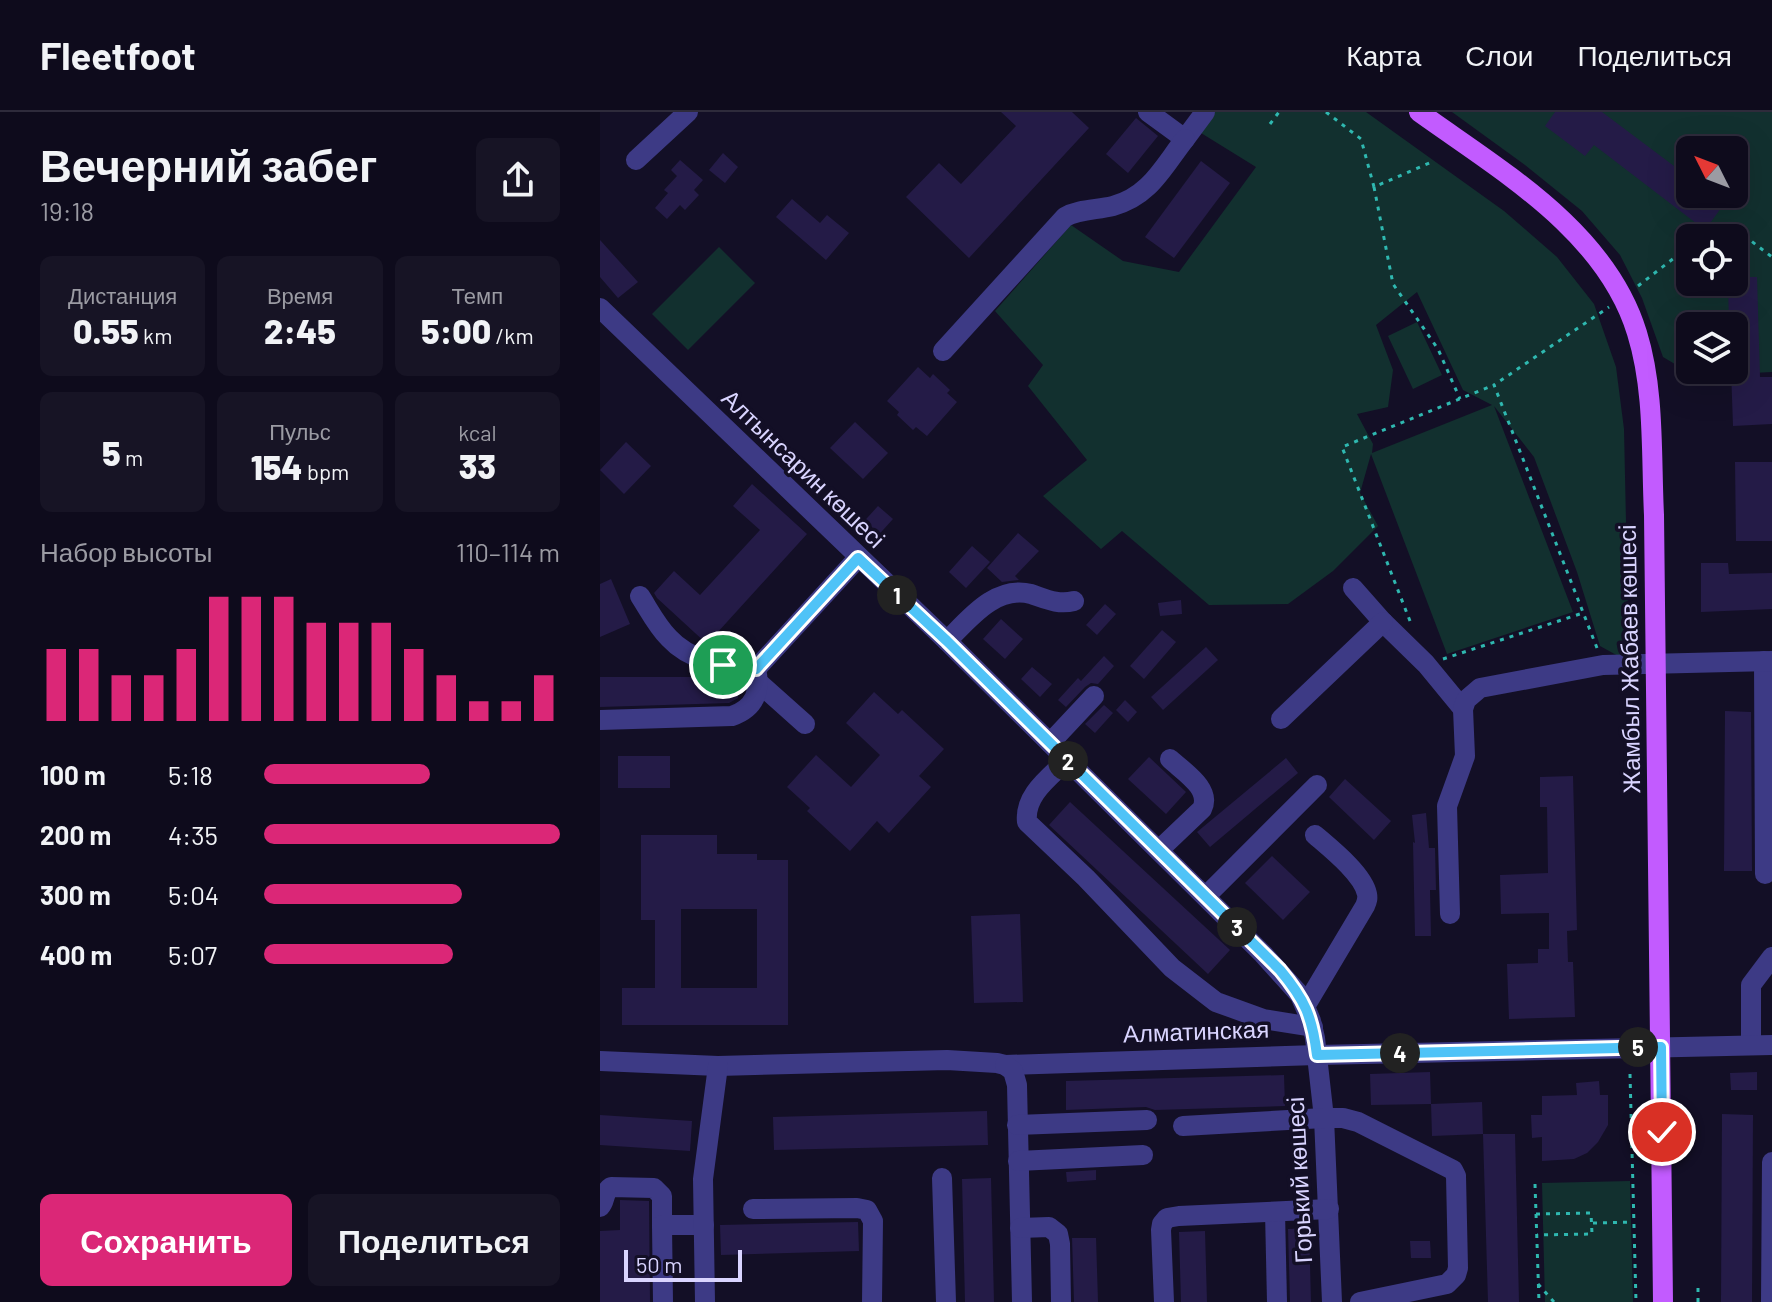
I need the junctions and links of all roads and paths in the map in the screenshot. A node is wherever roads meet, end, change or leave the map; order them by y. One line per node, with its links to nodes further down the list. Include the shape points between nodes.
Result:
1 (688, 112): 9 (street)
2 (1148, 112): 8 (street)
3 (1205, 112): 8 (street)
4 (1279, 112): 7 (path)
5 (1326, 112): 11 (path, via 1361,139)
6 (1419, 112): 15 (main road, Жамбыл Жабаев көшесі, via 1568,225 1605,268)
7 (1270, 124)
8 (1185, 139): 17 (street, via 1139,195 1065,217)
9 (636, 160)
10 (1434, 161): 11 (path)
11 (1374, 187): 19 (path, via 1393,284 1438,349)
12 (1748, 239): 14 (path)
13 (1676, 256): 15 (path)
14 (1772, 257)
15 (1622, 298): 18 (path); 30 (main road, Жамбыл Жабаев көшесі, via 1638,334 1647,385)
16 (600, 308): 20 (street, Алтынсарин көшесі)
17 (943, 351)
18 (1494, 385): 19 (path); 24 (path)
19 (1460, 399): 25 (path, via 1342,447)
20 (858, 558): 27 (street, Алтынсарин көшесі); 32 (street)
21 (1353, 588): 26 (street)
22 (640, 596): 32 (street, via 678,646)
23 (1074, 601): 27 (street, via 1058,603 1022,593 1000,597 978,610)
24 (1583, 613): 29 (path); 31 (path)
25 (1409, 621)
26 (1383, 622): 29 (street); 35 (street)
27 (947, 641): 38 (street, Алтынсарин көшесі)
28 (1768, 661): 30 (street); 39 (street)
29 (1426, 664): 34 (street)
30 (1656, 664): 31 (street); 53 (main road, Жамбыл Жабаев көшесі)
31 (1603, 665): 34 (street, via 1480,688)
32 (758, 676): 36 (street, via 757,695 732,716); 37 (street)
33 (1094, 696): 38 (street)
34 (1463, 709): 47 (street, via 1465,756 1446,818)
35 (1281, 719)
36 (600, 720)
37 (805, 724)
38 (1050, 743): 41 (street, Алтынсарин көшесі)
39 (1768, 756): 45 (street)
40 (1170, 759): 44 (street, via 1199,786 1205,802)
41 (1067, 760): 44 (street, Алтынсарин көшесі); 50 (street, via 1032,796 1027,822 1172,968 1216,1002 1263,1019)
42 (1317, 785): 46 (street)
43 (1315, 835): 49 (street, via 1356,874 1368,897)
44 (1159, 850): 46 (street, Алтынсарин көшесі)
45 (1765, 874)
46 (1206, 896): 49 (street, Алтынсарин көшесі, via 1280,970)
47 (1450, 914)
48 (1772, 957): 51 (street, via 1751,985)
49 (1306, 1005): 50 (street, Алтынсарин көшесі)
50 (1313, 1027): 54 (street, Алтынсарин көшесі)
51 (1751, 1045): 52 (street, Алматинская); 53 (street, Алматинская)
52 (1772, 1045)
53 (1661, 1047): 54 (street, Алматинская); 94 (main road, Жамбыл Жабаев көшесі)
54 (1317, 1055): 56 (street, Алматинская); 59 (street, Горький көшесі)
55 (600, 1061): 57 (street, Алматинская)
56 (1005, 1065): 57 (street, Алматинская, via 947,1060); 61 (street, via 1015,1076)
57 (718, 1066): 76 (street, via 703,1179)
58 (1630, 1074): 73 (path)
59 (1324, 1118): 62 (street); 70 (street, Горький көшесі); 90 (street, via 1358,1122 1448,1166 1456,1176 1456,1275 1447,1284)
60 (1147, 1120): 61 (street)
61 (1017, 1125): 64 (street)
62 (1183, 1126)
63 (1143, 1155): 64 (street)
64 (1018, 1161): 77 (street)
65 (1772, 1162): 96 (street)
66 (942, 1178): 84 (street)
67 (1535, 1184): 72 (path)
68 (600, 1207): 75 (street, via 613,1186 654,1188 662,1196)
69 (753, 1209): 83 (street, via 867,1210 873,1221)
70 (1329, 1209): 71 (street); 89 (street, Горький көшесі)
71 (1275, 1212): 87 (street, via 1167,1218 1161,1230); 88 (street)
72 (1536, 1214): 74 (path, via 1591,1213); 78 (path)
73 (1633, 1222): 74 (path); 93 (path)
74 (1591, 1223): 78 (path, via 1592,1234)
75 (662, 1225): 76 (street); 81 (street)
76 (704, 1225): 82 (street)
77 (1020, 1228): 85 (street); 86 (street, via 1049,1227 1058,1234)
78 (1537, 1235): 79 (path)
79 (1538, 1284): 91 (path); 92 (path)
80 (1698, 1286): 95 (path)
81 (663, 1302)
82 (705, 1302)
83 (872, 1302)
84 (946, 1302)
85 (1022, 1302)
86 (1061, 1302)
87 (1164, 1302)
88 (1277, 1302)
89 (1332, 1302)
90 (1360, 1302)
91 (1539, 1302)
92 (1554, 1302)
93 (1636, 1302)
94 (1663, 1302)
95 (1698, 1302)
96 (1771, 1302)

